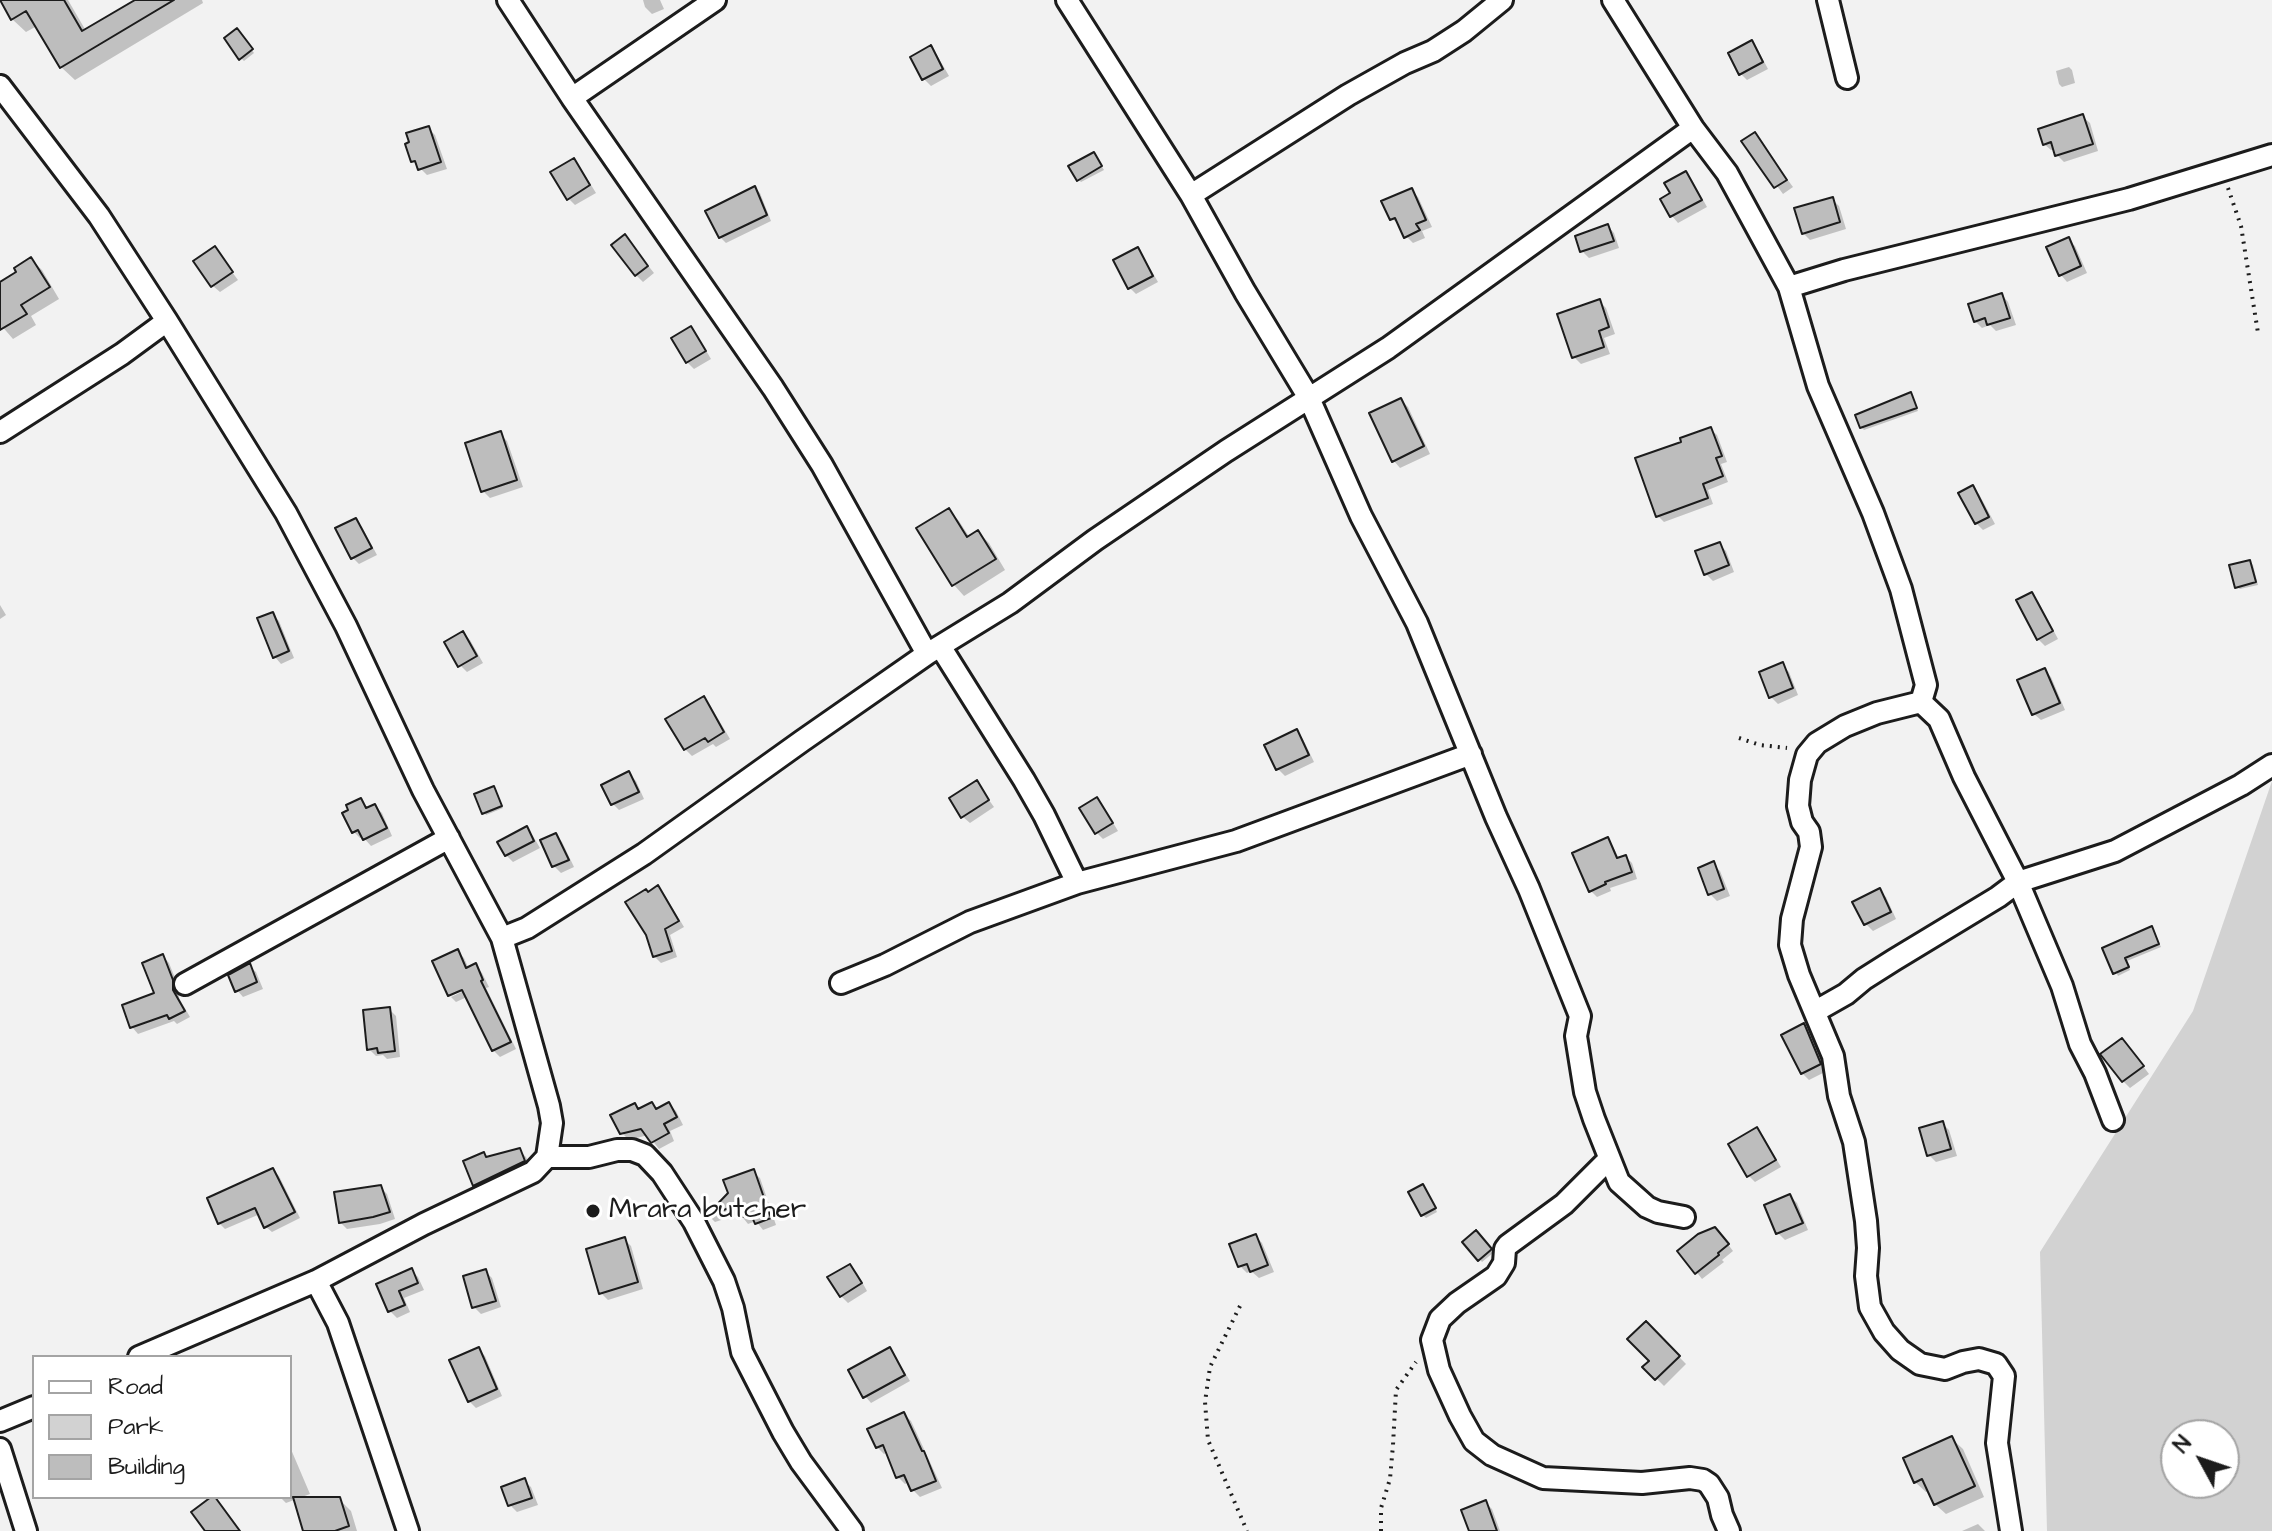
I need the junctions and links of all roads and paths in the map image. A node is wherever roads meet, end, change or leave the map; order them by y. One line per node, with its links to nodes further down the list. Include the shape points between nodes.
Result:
1 (508, 0): 9 (street)
2 (715, 0): 9 (street)
3 (1067, 0): 13 (street)
4 (1502, 0): 13 (street, via 1433,51 1348,95)
5 (1613, 0): 10 (street)
6 (1828, 0): 7 (street)
7 (1847, 78)
8 (0, 86): 15 (street, via 99,216)
9 (572, 98): 19 (street, via 789,414)
10 (1693, 128): 14 (street, via 1727,173); 17 (street, via 1388,348)
11 (2272, 155): 12 (street)
12 (2223, 171): 14 (street); 16 (path, via 2241,226)
13 (1191, 195): 17 (street)
14 (1789, 287): 20 (street, via 1818,386 1901,589 1926,685)
15 (167, 321): 18 (street); 25 (street, via 286,513)
16 (2258, 333)
17 (1309, 398): 19 (street); 23 (street, via 1361,516 1417,623)
18 (0, 432)
19 (933, 650): 27 (street, via 1024,780); 28 (street, via 644,854 527,928)
20 (1921, 702): 22 (street, via 1845,726); 26 (street, via 1939,719)
21 (1739, 738): 22 (path, via 1778,748 1817,745)
22 (1812, 749): 31 (street, via 1798,806 1811,847 1790,931 1793,958)
23 (1471, 754): 27 (street, via 1236,841); 34 (street, via 1580,1016 1576,1036 1581,1071)
24 (2272, 765): 26 (street, via 2115,851)
25 (449, 838): 28 (street); 30 (street)
26 (2018, 882): 31 (street); 32 (street)
27 (1077, 883): 29 (street, via 970,922)
28 (502, 938): 33 (street, via 549,1106)
29 (841, 983)
30 (185, 984)
31 (1816, 1011): 49 (street, via 1854,1142 1866,1221 1870,1307 1884,1332 1920,1364 1945,1369 1979,1359 1996,1364 2004,1376 1997,1443)
32 (2113, 1120)
33 (547, 1157): 36 (street, via 533,1172); 45 (street, via 632,1150 662,1173 724,1281 742,1352 783,1432)
34 (1609, 1159): 35 (street, via 1619,1182 1634,1197 1658,1212); 38 (street, via 1564,1204 1508,1245 1498,1273 1440,1319)
35 (1684, 1217)
36 (316, 1281): 39 (street); 44 (street, via 338,1323)
37 (1240, 1306): 46 (path, via 1210,1367 1205,1402 1208,1440)
38 (1432, 1340): 47 (path, via 1396,1390); 48 (street, via 1460,1416 1474,1441 1492,1455 1543,1478 1703,1480 1718,1498)
39 (144, 1355)
40 (32, 1408): 41 (street)
41 (0, 1421)
42 (0, 1449): 43 (street)
43 (26, 1531)
44 (408, 1531)
45 (852, 1531)
46 (1247, 1531)
47 (1381, 1531)
48 (1729, 1531)
49 (2011, 1531)

